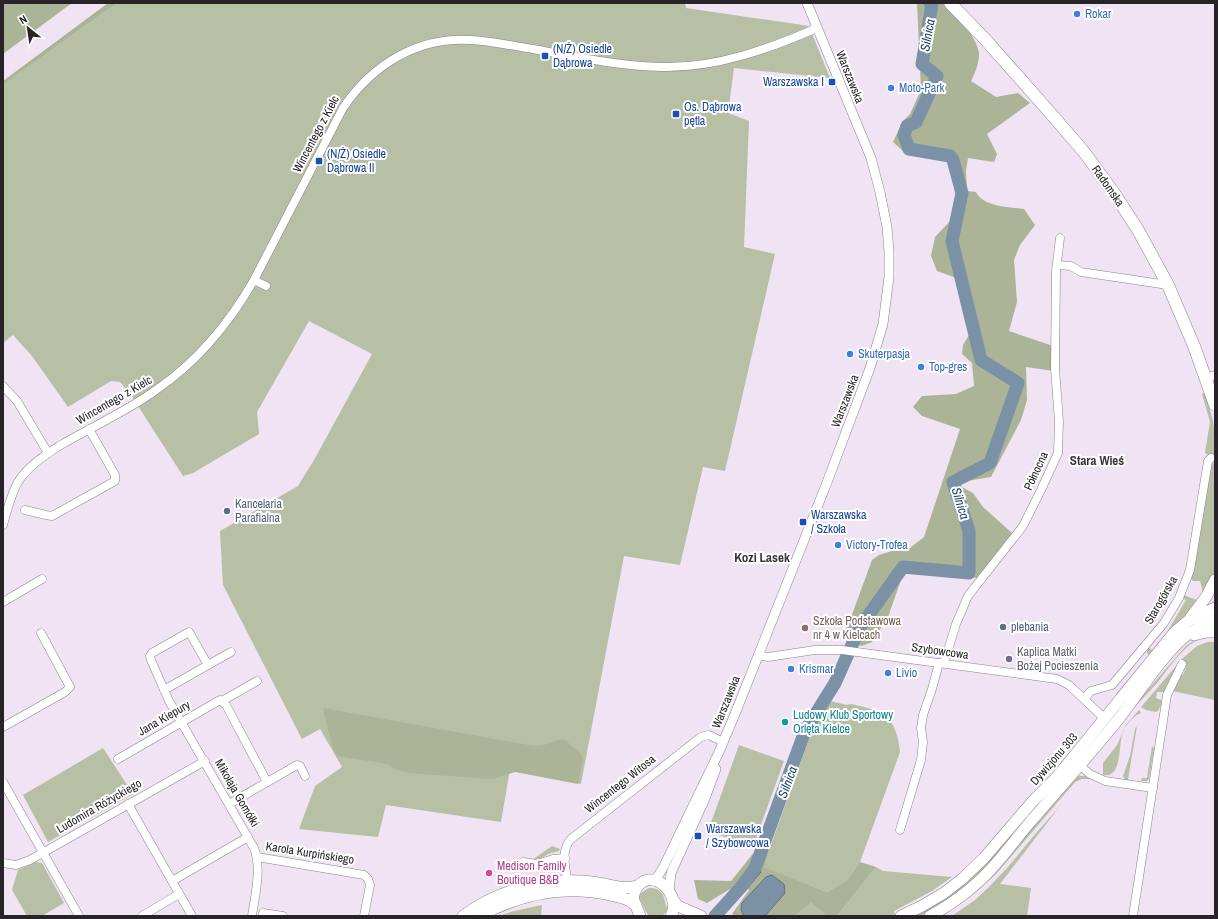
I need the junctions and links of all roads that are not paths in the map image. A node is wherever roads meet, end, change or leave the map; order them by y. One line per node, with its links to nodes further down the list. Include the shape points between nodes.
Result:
1 (807, 3): 3 (street, Warszawska)
2 (950, 3): 7 (main road, Radomska, via 1019,76 1096,167 1138,230)
3 (817, 28): 6 (street, Wincentego z Kielc, via 755,52 678,67 631,65 471,40 437,42 406,52 373,73 342,108); 27 (street, Warszawska, via 871,158 887,228 889,277 883,324 870,368)
4 (1060, 238): 5 (street, Północna)
5 (1057, 265): 7 (street, via 1071,266 1081,272); 28 (street, Północna, via 1058,453 1023,526 968,596)
6 (254, 280): 8 (street); 12 (street, Wincentego z Kielc, via 215,335 179,372 134,404)
7 (1168, 285): 9 (main road, Radomska)
8 (266, 286)
9 (1211, 382): 11 (main road, Radomska)
10 (3, 386): 13 (street, via 17,401)
11 (1215, 406)
12 (89, 429): 13 (street, Wincentego z Kielc); 15 (street, via 115,475 115,481 56,514 46,516)
13 (48, 453): 16 (street, Wincentego z Kielc, via 31,466 18,482)
14 (1211, 458): 33 (street, Starogórska, via 1208,461 1190,570 1178,598 1164,623 1116,681 1109,686 1091,691)
15 (25, 510)
16 (3, 524)
17 (42, 579): 19 (street)
18 (1215, 580): 22 (main road)
19 (3, 602)
20 (1215, 608): 22 (main road, Dywizjonu 303)
21 (1215, 620): 25 (main road, Dywizjonu 303)
22 (1188, 621): 35 (main road, Dywizjonu 303, via 1165,643)
23 (1215, 632): 25 (main road, via 1194,634)
24 (41, 633): 37 (street, via 70,687)
25 (1181, 641): 42 (main road, Dywizjonu 303)
26 (231, 652): 30 (street)
27 (758, 655): 28 (street, Szybowcowa, via 768,658 815,650 842,650); 38 (street, Warszawska)
28 (942, 663): 33 (street, Szybowcowa, via 1057,679 1069,685); 49 (street, Północna, via 923,715 921,760)
29 (1182, 664): 46 (street, via 1167,695)
30 (208, 665): 32 (street); 32 (street, Mikołaja Gomółki, via 189,632 152,653 150,658)
31 (257, 681): 34 (street, Jana Kiepury)
32 (164, 690): 36 (street, Mikołaja Gomółki)
33 (1084, 699): 35 (street, Szybowcowa)
34 (222, 700): 36 (street, Jana Kiepury); 45 (street)
35 (1104, 719): 76 (main road, Dywizjonu 303, via 1058,777 1033,801 974,868 933,900)
36 (182, 722): 40 (street, Jana Kiepury); 41 (street, Mikołaja Gomółki)
37 (3, 727)
38 (723, 742): 39 (street, Warszawska); 53 (street, Wincentego Witosa, via 709,735 701,737 571,839 566,848)
39 (719, 752): 58 (street, Warszawska, via 664,866); 60 (street, Warszawska, via 709,789 671,873)
40 (118, 759)
41 (205, 761): 47 (street, Ludomira Różyckiego); 48 (street, Mikołaja Gomółki)
42 (1079, 765): 46 (street, via 1105,781); 77 (main road, Dywizjonu 303, via 987,872 957,898)
43 (305, 776): 45 (street, via 297,765)
44 (3, 782): 51 (street)
45 (267, 782): 48 (street)
46 (1153, 788): 78 (street)
47 (128, 804): 51 (street, Ludomira Różyckiego); 56 (street)
48 (228, 804): 50 (street, Mikołaja Gomółki)
49 (900, 830)
50 (248, 837): 52 (street, Mikołaja Gomółki); 56 (street)
51 (43, 852): 55 (street, Ludomira Różyckiego, via 21,864); 65 (street)
52 (257, 857): 68 (street, Mikołaja Gomółki); 70 (street, Karola Kurpińskiego, via 364,875 370,884)
53 (565, 858): 54 (street, via 537,864); 57 (street, Wincentego Witosa)
54 (523, 862)
55 (3, 863)
56 (172, 881): 61 (street)
57 (567, 881): 59 (main road, via 628,888); 71 (main road, via 539,884 500,895)
58 (653, 881): 59 (main road); 60 (main road, via 664,884)
59 (637, 886): 63 (main road, via 633,898)
60 (669, 890): 62 (main road)
61 (179, 894): 66 (street); 67 (street)
62 (673, 900): 74 (main road); 75 (main road, via 678,906)
63 (635, 905): 72 (main road, via 628,900 604,893 553,892 524,897); 73 (main road)
64 (263, 913): 69 (street)
65 (79, 916)
66 (142, 916)
67 (192, 916)
68 (252, 916)
69 (283, 916)
70 (364, 916)
71 (463, 916)
72 (480, 916)
73 (640, 916)
74 (671, 916)
75 (701, 916)
76 (902, 916)
77 (930, 916)
78 (1133, 916)

